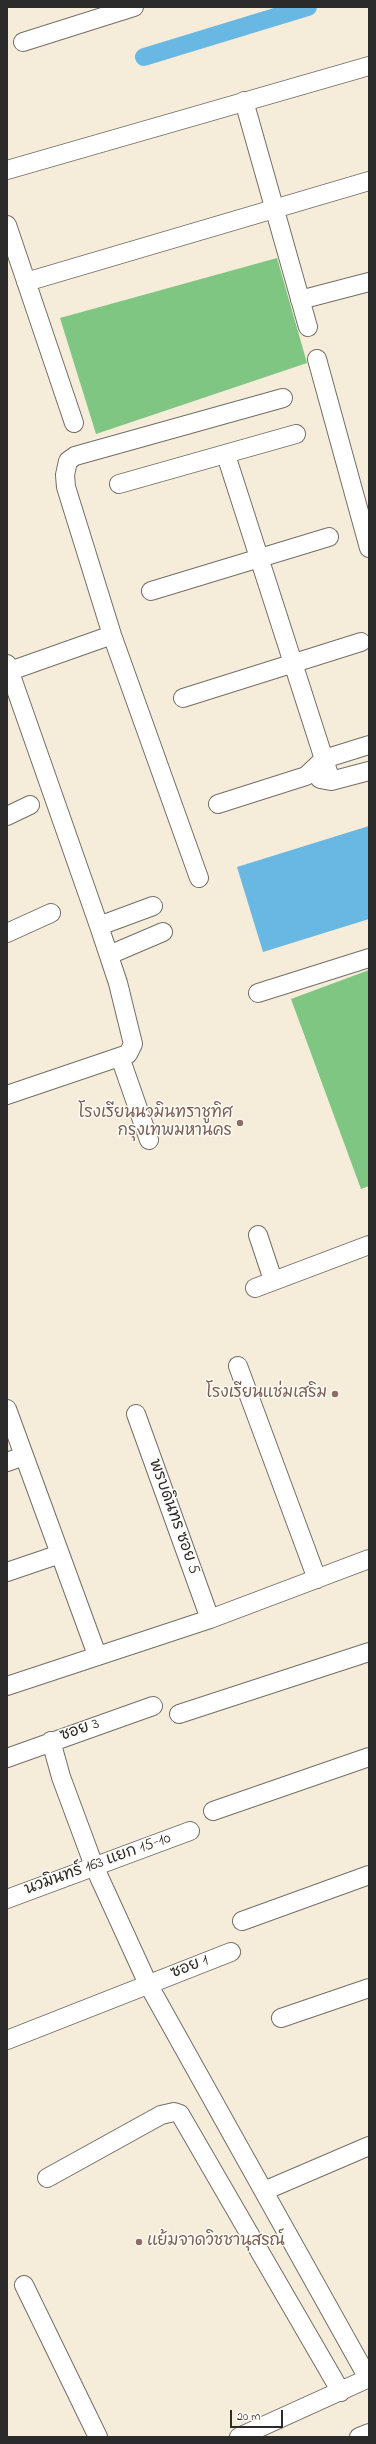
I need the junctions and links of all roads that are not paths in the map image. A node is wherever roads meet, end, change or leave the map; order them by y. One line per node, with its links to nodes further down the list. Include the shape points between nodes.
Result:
1 (134, 7): 2 (street)
2 (23, 42)
3 (369, 66): 4 (street)
4 (244, 101): 5 (street); 7 (street)
5 (7, 170)
6 (369, 181): 7 (street)
7 (273, 209): 9 (street); 11 (street)
8 (7, 225): 9 (street)
9 (26, 282): 15 (street)
10 (369, 282): 11 (street)
11 (300, 300): 12 (street)
12 (308, 327)
13 (317, 359): 19 (street)
14 (282, 398): 24 (street, via 75,456 68,461 66,487)
15 (74, 423)
16 (296, 434): 17 (street)
17 (226, 455): 18 (street); 22 (street)
18 (119, 484)
19 (365, 521): 21 (street)
20 (329, 537): 22 (street)
21 (369, 548)
22 (259, 557): 23 (street); 26 (street)
23 (151, 591)
24 (112, 635): 27 (street); 37 (street)
25 (361, 642): 26 (street)
26 (295, 664): 28 (street); 30 (street)
27 (8, 668): 40 (street)
28 (183, 698)
29 (369, 745): 30 (street)
30 (324, 759): 32 (street); 33 (street)
31 (369, 771): 33 (street)
32 (306, 776): 33 (street); 34 (street)
33 (331, 781)
34 (218, 804)
35 (30, 805): 36 (street)
36 (7, 816)
37 (199, 878)
38 (153, 906): 40 (street)
39 (51, 913): 42 (street)
40 (99, 926): 43 (street)
41 (164, 932): 43 (street)
42 (7, 933)
43 (109, 955): 46 (street, via 133,1036 132,1050)
44 (369, 958): 45 (street)
45 (258, 993)
46 (120, 1057): 47 (street); 48 (street)
47 (7, 1095)
48 (149, 1140)
49 (258, 1235): 51 (street)
50 (369, 1245): 51 (street)
51 (273, 1280): 52 (street)
52 (255, 1288)
53 (238, 1366): 61 (street)
54 (7, 1409): 56 (street)
55 (136, 1414): 62 (street, พรบดินทร ซอย 5)
56 (24, 1456): 57 (street); 58 (street)
57 (7, 1462)
58 (60, 1554): 60 (street); 64 (street)
59 (369, 1559): 61 (street)
60 (7, 1572)
61 (318, 1579): 62 (street)
62 (210, 1619): 64 (street)
63 (369, 1652): 67 (street)
64 (97, 1655): 65 (street)
65 (7, 1686)
66 (153, 1706): 68 (street, ซอย 3)
67 (180, 1714)
68 (51, 1741): 70 (street, ซอย 3); 73 (street, via 61,1777)
69 (369, 1756): 71 (street)
70 (7, 1758)
71 (213, 1811)
72 (190, 1831): 73 (street, นวมินทร์ 163 แยก 15-10)
73 (94, 1866): 75 (street, นวมินทร์ 163 แยก 15-10); 78 (street)
74 (369, 1875): 76 (street)
75 (7, 1899)
76 (242, 1921)
77 (231, 1952): 78 (street, ซอย 1)
78 (148, 1984): 81 (street, ซอย 1); 84 (street)
79 (369, 1988): 80 (street)
80 (281, 2018)
81 (7, 2040)
82 (369, 2146): 84 (street)
83 (47, 2178): 87 (street, via 161,2115 174,2112 180,2114)
84 (264, 2192): 86 (street)
85 (24, 2285): 89 (street)
86 (369, 2378): 87 (street)
87 (340, 2392): 90 (street)
88 (369, 2433): 91 (street)
89 (98, 2437)
90 (239, 2437)
91 (359, 2437)

